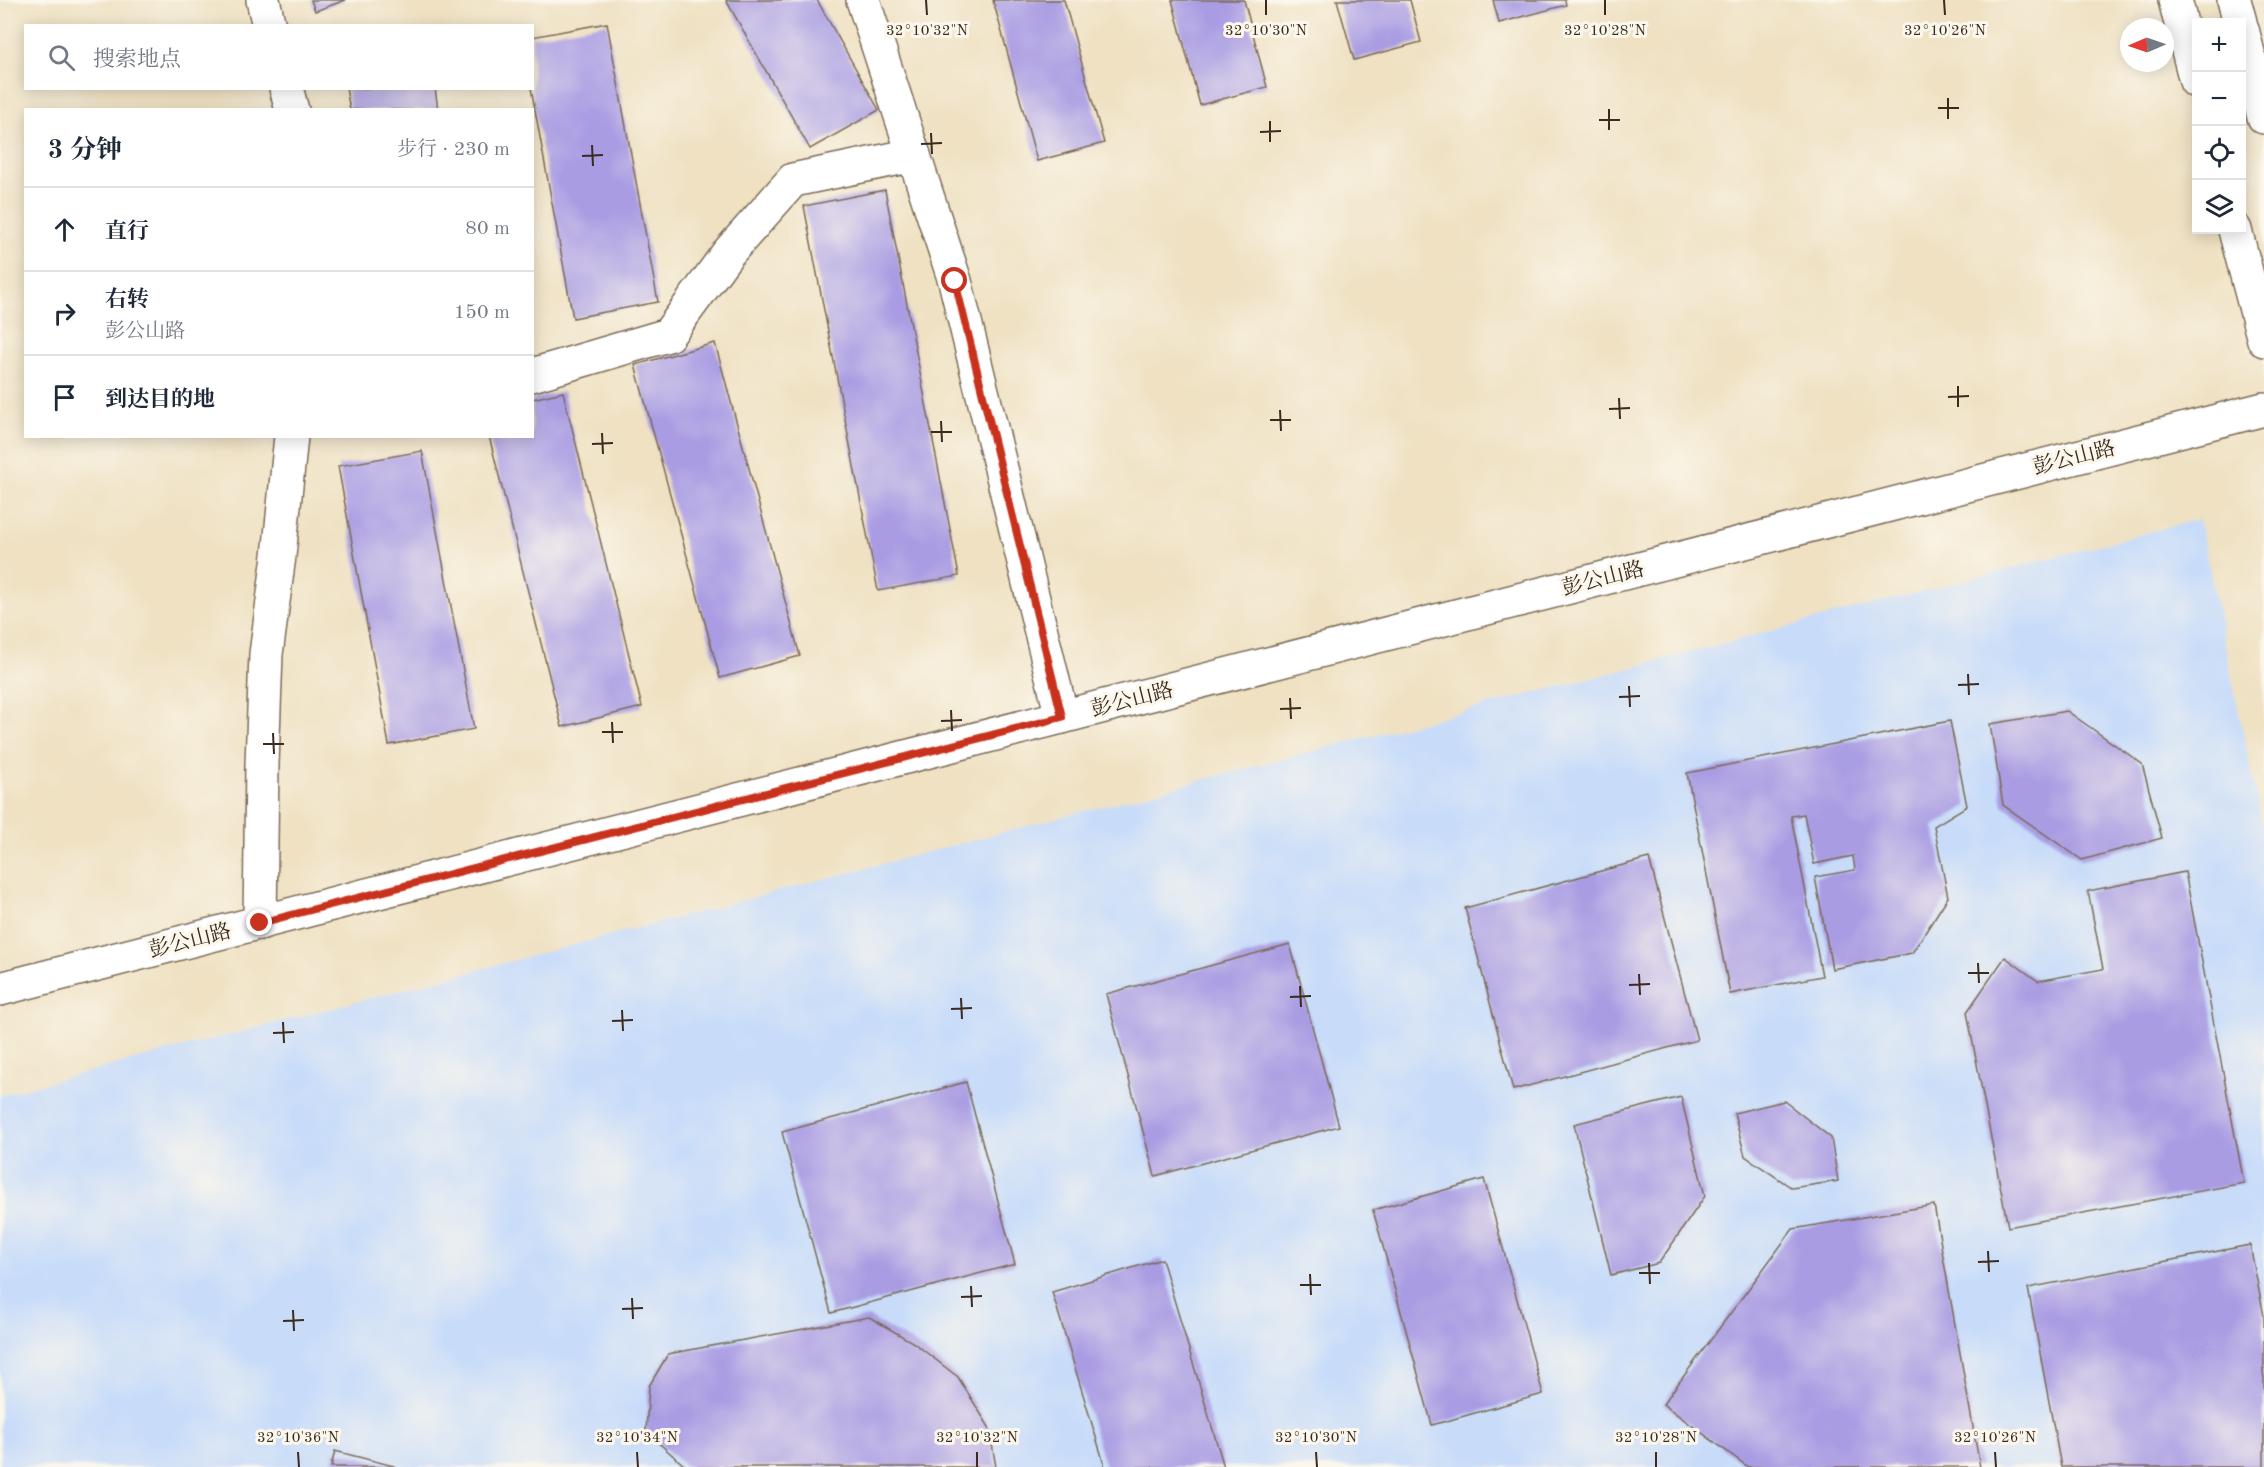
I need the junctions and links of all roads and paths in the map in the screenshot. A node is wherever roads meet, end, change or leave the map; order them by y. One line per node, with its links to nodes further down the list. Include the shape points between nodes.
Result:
1 (263, 0): 6 (street)
2 (862, 0): 12 (street)
3 (2175, 0): 8 (street)
4 (2234, 0): 5 (street)
5 (2239, 18)
6 (269, 24)
7 (2246, 48): 11 (street)
8 (2194, 72)
9 (287, 90): 10 (street)
10 (291, 108)
11 (2264, 117)
12 (914, 155): 15 (street, via 793,180 728,253 668,335); 18 (street, via 955,281)
13 (2236, 234): 14 (street)
14 (2264, 340)
15 (534, 374)
16 (2264, 409): 18 (street, 彭公山路)
17 (291, 438): 19 (street, via 266,654)
18 (1062, 717): 19 (street, 彭公山路)
19 (260, 923): 20 (street, 彭公山路)
20 (0, 989)

